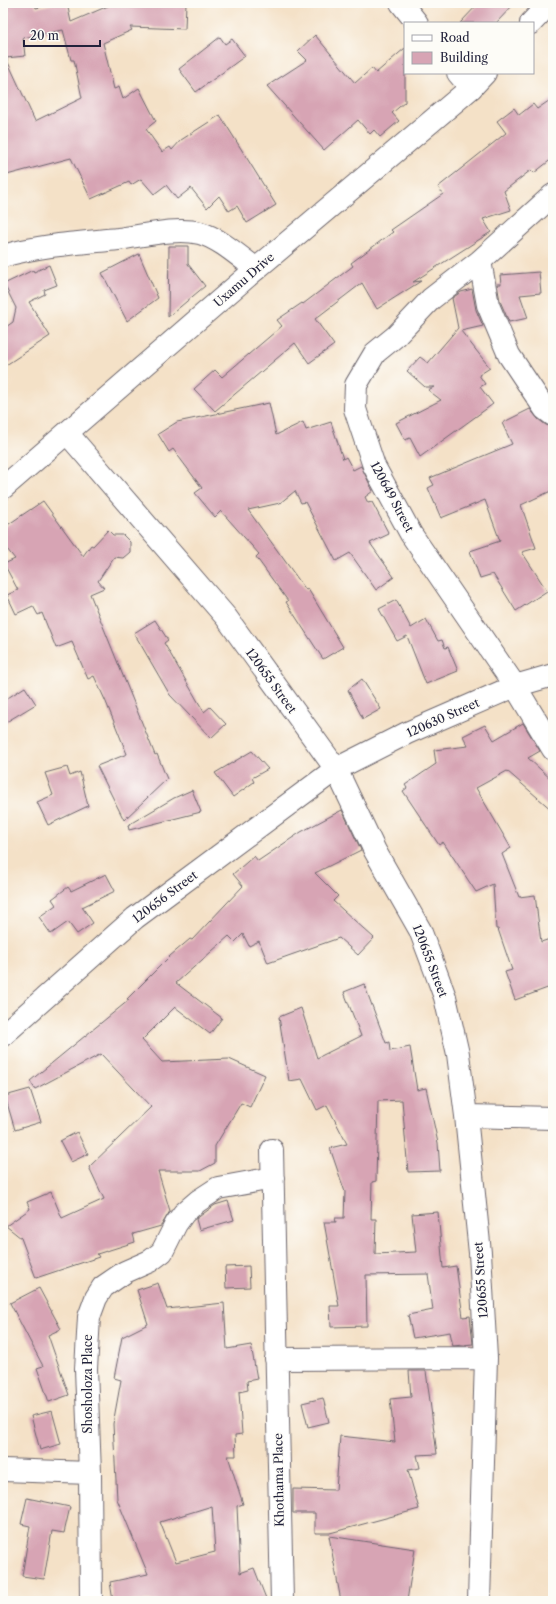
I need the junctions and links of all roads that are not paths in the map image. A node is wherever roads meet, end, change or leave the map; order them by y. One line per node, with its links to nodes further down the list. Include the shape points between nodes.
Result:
1 (401, 3): 3 (street)
2 (550, 3): 4 (street)
3 (416, 22)
4 (532, 22)
5 (471, 78): 9 (street, Uxamu Drive)
6 (553, 195): 8 (street, 120649 Street)
7 (3, 256): 9 (street, via 24,250 168,231 191,232 212,238)
8 (480, 261): 10 (street, via 488,305 509,354 545,410); 14 (street, 120649 Street, via 432,299 396,336 375,353 356,385 355,409 374,466 411,534)
9 (256, 269): 11 (street, Uxamu Drive)
10 (553, 415)
11 (67, 432): 12 (street, Uxamu Drive); 16 (street, 120655 Street, via 226,617)
12 (3, 488)
13 (553, 675): 14 (street, 120630 Street)
14 (515, 686): 15 (street, 120649 Street); 16 (street, 120630 Street, via 407,733)
15 (553, 749)
16 (336, 769): 17 (street, 120656 Street, via 135,918); 18 (street, 120655 Street, via 375,851 420,930 434,967 458,1054)
17 (3, 1035)
18 (466, 1116): 19 (street); 22 (street, 120655 Street, via 480,1254)
19 (553, 1118)
20 (272, 1150): 21 (street, Khothama Place)
21 (273, 1178): 23 (street, Khothama Place); 25 (street, Shosholoza Place, via 218,1188 198,1201 176,1224 162,1252 150,1261 125,1272 104,1287 96,1298 89,1318 86,1369)
22 (486, 1358): 23 (street); 28 (street, 120655 Street)
23 (276, 1359): 27 (street, Khothama Place)
24 (3, 1470): 25 (street)
25 (90, 1473): 26 (street, Shosholoza Place)
26 (91, 1601)
27 (282, 1601)
28 (480, 1601)

